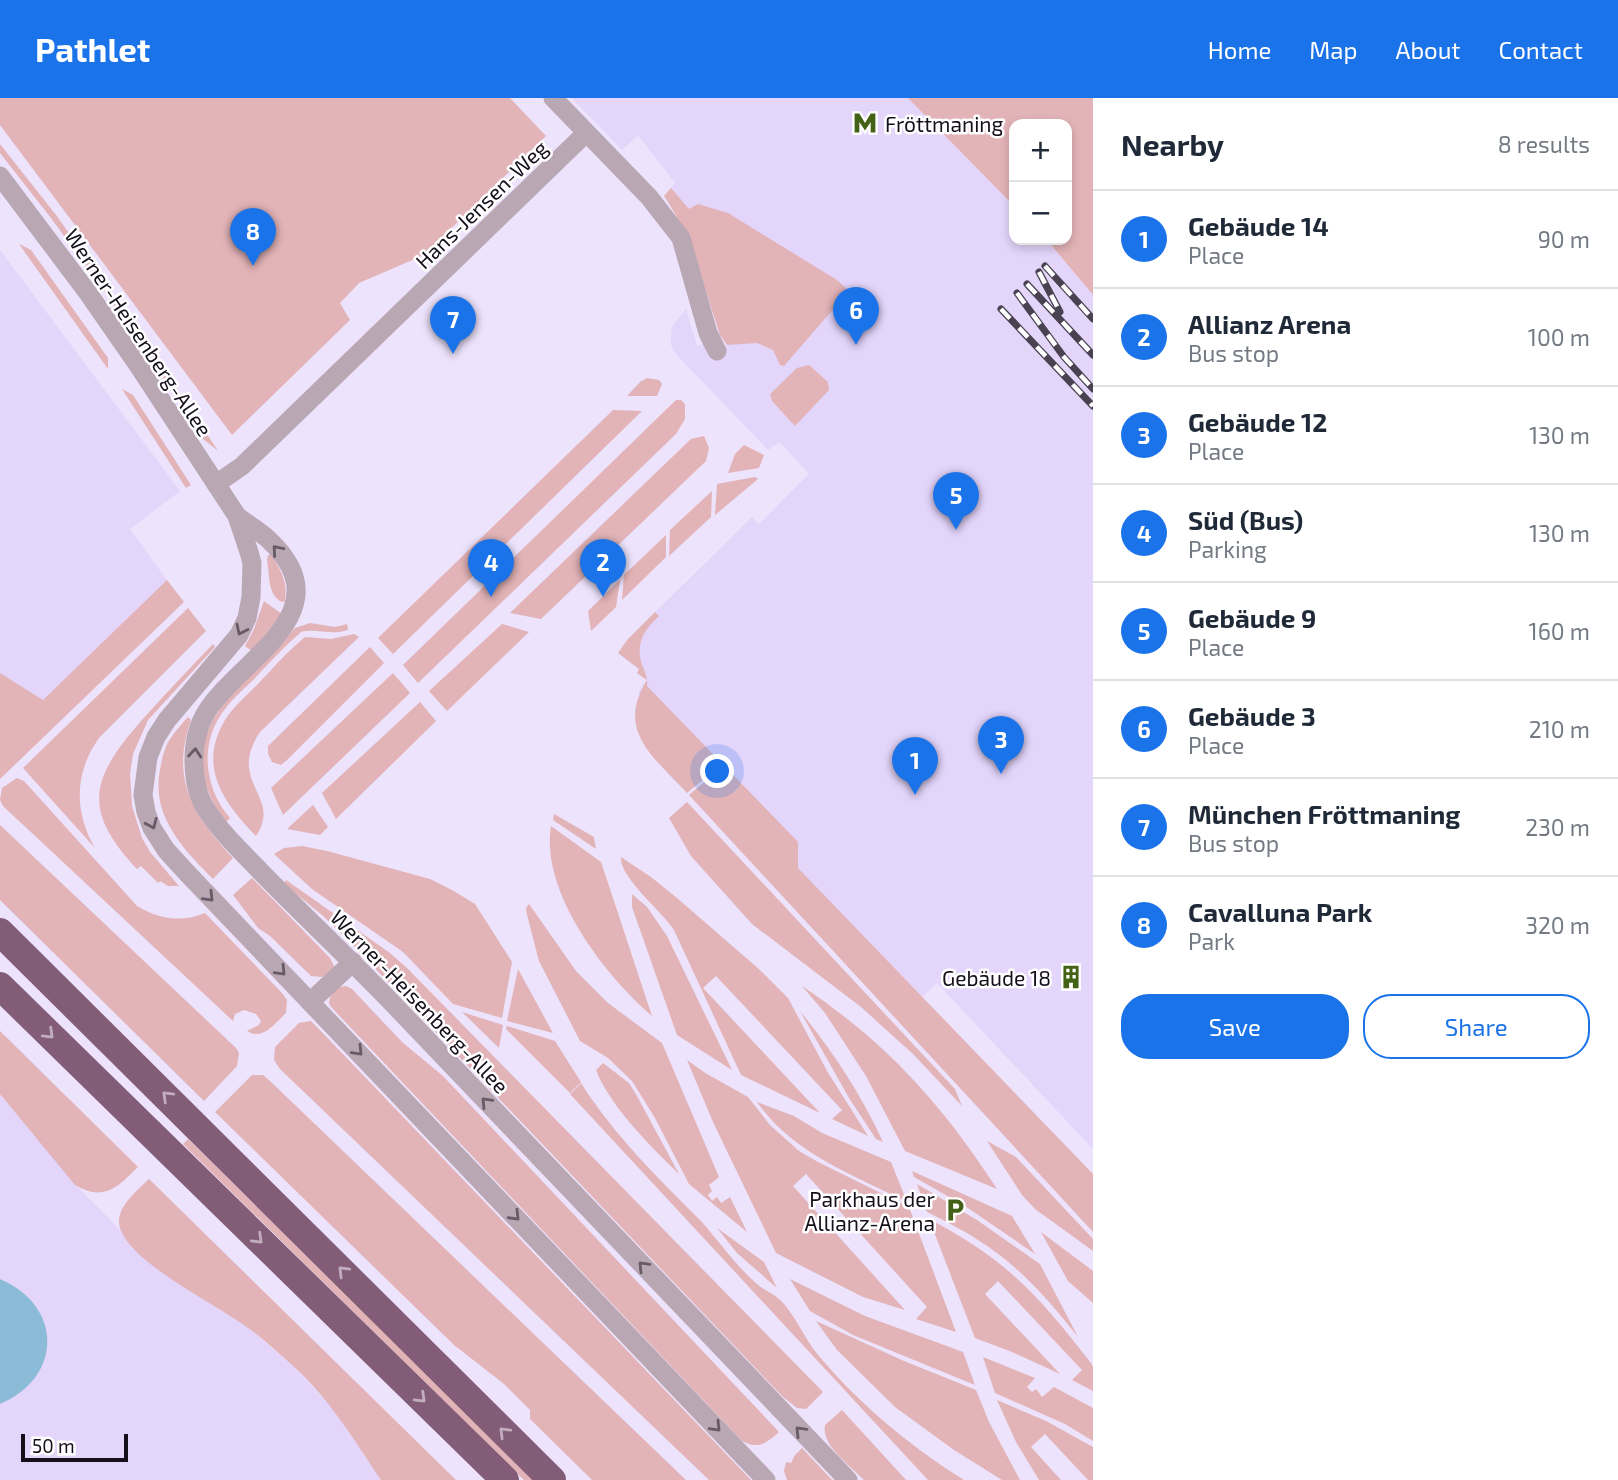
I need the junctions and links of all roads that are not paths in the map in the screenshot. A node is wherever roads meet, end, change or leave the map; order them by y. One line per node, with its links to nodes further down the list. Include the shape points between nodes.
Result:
1 (553, 98): 2 (street)
2 (586, 133): 4 (street, via 649,197 681,238); 5 (street, Hans-Jensen-Weg, via 242,467)
3 (0, 176): 5 (street, Werner-Heisenberg-Allee, via 88,293)
4 (717, 351)
5 (216, 484): 6 (street, Werner-Heisenberg-Allee)
6 (237, 516): 8 (street, Werner-Heisenberg-Allee, one-way to 6, via 226,836 197,789 194,748 201,721 285,627 295,599 288,562 266,537); 10 (street, Werner-Heisenberg-Allee, one-way to 10, via 252,563 247,618 233,644 156,737 144,776 144,795 152,828 166,850)
7 (0, 932): 14 (highway, one-way to 7)
8 (353, 962): 10 (street); 16 (street, Werner-Heisenberg-Allee, one-way to 8)
9 (0, 986): 11 (highway, one-way to 11)
10 (310, 1002): 15 (street, Werner-Heisenberg-Allee, one-way to 15)
11 (474, 1450): 12 (highway); 13 (highway)
12 (485, 1480)
13 (505, 1480)
14 (552, 1480)
15 (766, 1480)
16 (848, 1480)

